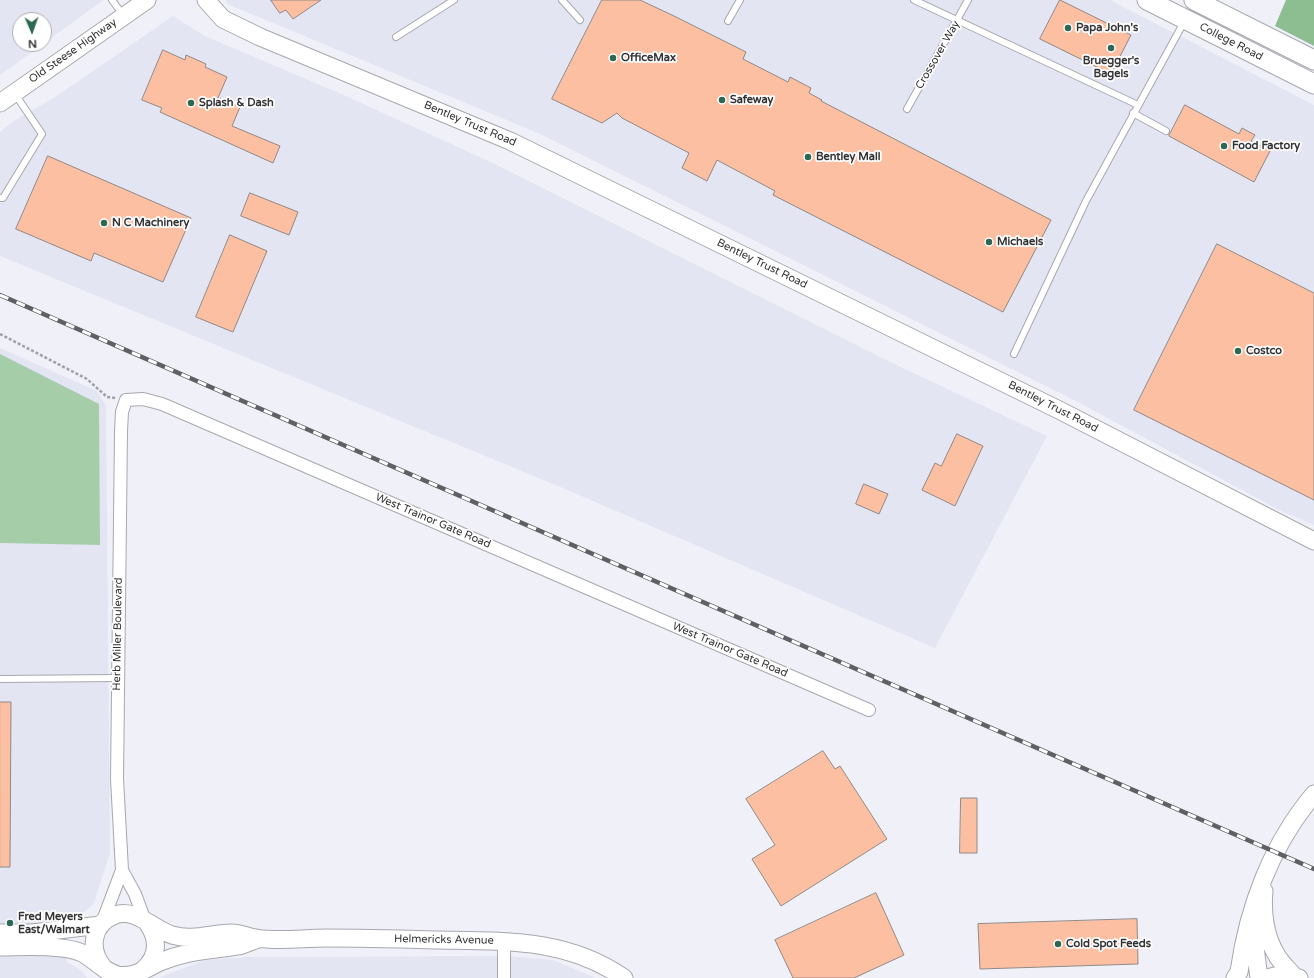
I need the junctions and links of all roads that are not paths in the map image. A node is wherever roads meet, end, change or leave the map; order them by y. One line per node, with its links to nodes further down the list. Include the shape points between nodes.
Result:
1 (112, 0): 11 (lane)
2 (147, 0): 11 (street, Old Steese Highway)
3 (206, 0): 28 (street, Bentley Trust Road, via 223,19 260,37 510,141 1059,410)
4 (454, 0): 16 (lane)
5 (562, 0): 13 (lane)
6 (740, 0): 14 (lane)
7 (914, 0): 15 (lane)
8 (968, 0): 15 (lane, Crossover Way)
9 (1147, 0): 12 (main road, College Road)
10 (1194, 0): 17 (main road, College Road)
11 (124, 16): 19 (street, Old Steese Highway)
12 (1185, 18): 18 (main road, College Road); 21 (lane)
13 (580, 20)
14 (728, 21)
15 (957, 21): 21 (lane); 22 (lane, Crossover Way)
16 (396, 37)
17 (1314, 60)
18 (1314, 84)
19 (14, 93): 20 (street, Old Steese Highway); 25 (lane, via 42,134 3,198)
20 (0, 104)
21 (1138, 105): 23 (lane)
22 (907, 109)
23 (1134, 113): 24 (lane); 26 (lane, via 1086,201)
24 (1166, 131)
25 (0, 198)
26 (1014, 354)
27 (126, 400): 29 (street, Herb Miller Boulevard, via 122,412 121,431); 31 (street, West Trainor Gate Road, via 143,399 162,404)
28 (1314, 541)
29 (118, 678): 30 (lane); 33 (street, Herb Miller Boulevard, via 117,779)
30 (0, 679)
31 (869, 710)
32 (1314, 794): 34 (street, via 1284,834)
33 (122, 870): 36 (street, Herb Miller Boulevard); 37 (street, Herb Miller Boulevard)
34 (1264, 880): 35 (street); 44 (street, via 1262,906 1268,939 1276,955)
35 (1250, 914): 47 (street, via 1239,972); 48 (street)
36 (147, 923): 37 (street, Helmericks Avenue, via 136,915 120,914); 39 (street, Helmericks Avenue, via 161,931 189,938 233,933); 43 (street, Herb Miller Boulevard, via 156,944 153,959)
37 (102, 924): 38 (street, Helmericks Avenue, via 32,933); 42 (street, Herb Miller Boulevard, via 94,939 94,947)
38 (0, 933)
39 (258, 938): 40 (street, Helmericks Avenue); 43 (street, Helmericks Avenue, via 239,946 173,957)
40 (504, 941): 45 (street); 46 (street, Helmericks Avenue, via 531,943 579,954)
41 (0, 947): 42 (street, Helmericks Avenue, via 74,950 88,957)
42 (104, 971): 43 (street, Helmericks Avenue, via 127,976)
43 (140, 973)
44 (1297, 977): 49 (street, via 1283,974)
45 (504, 978)
46 (624, 978)
47 (1235, 978)
48 (1259, 978)
49 (1267, 978)

